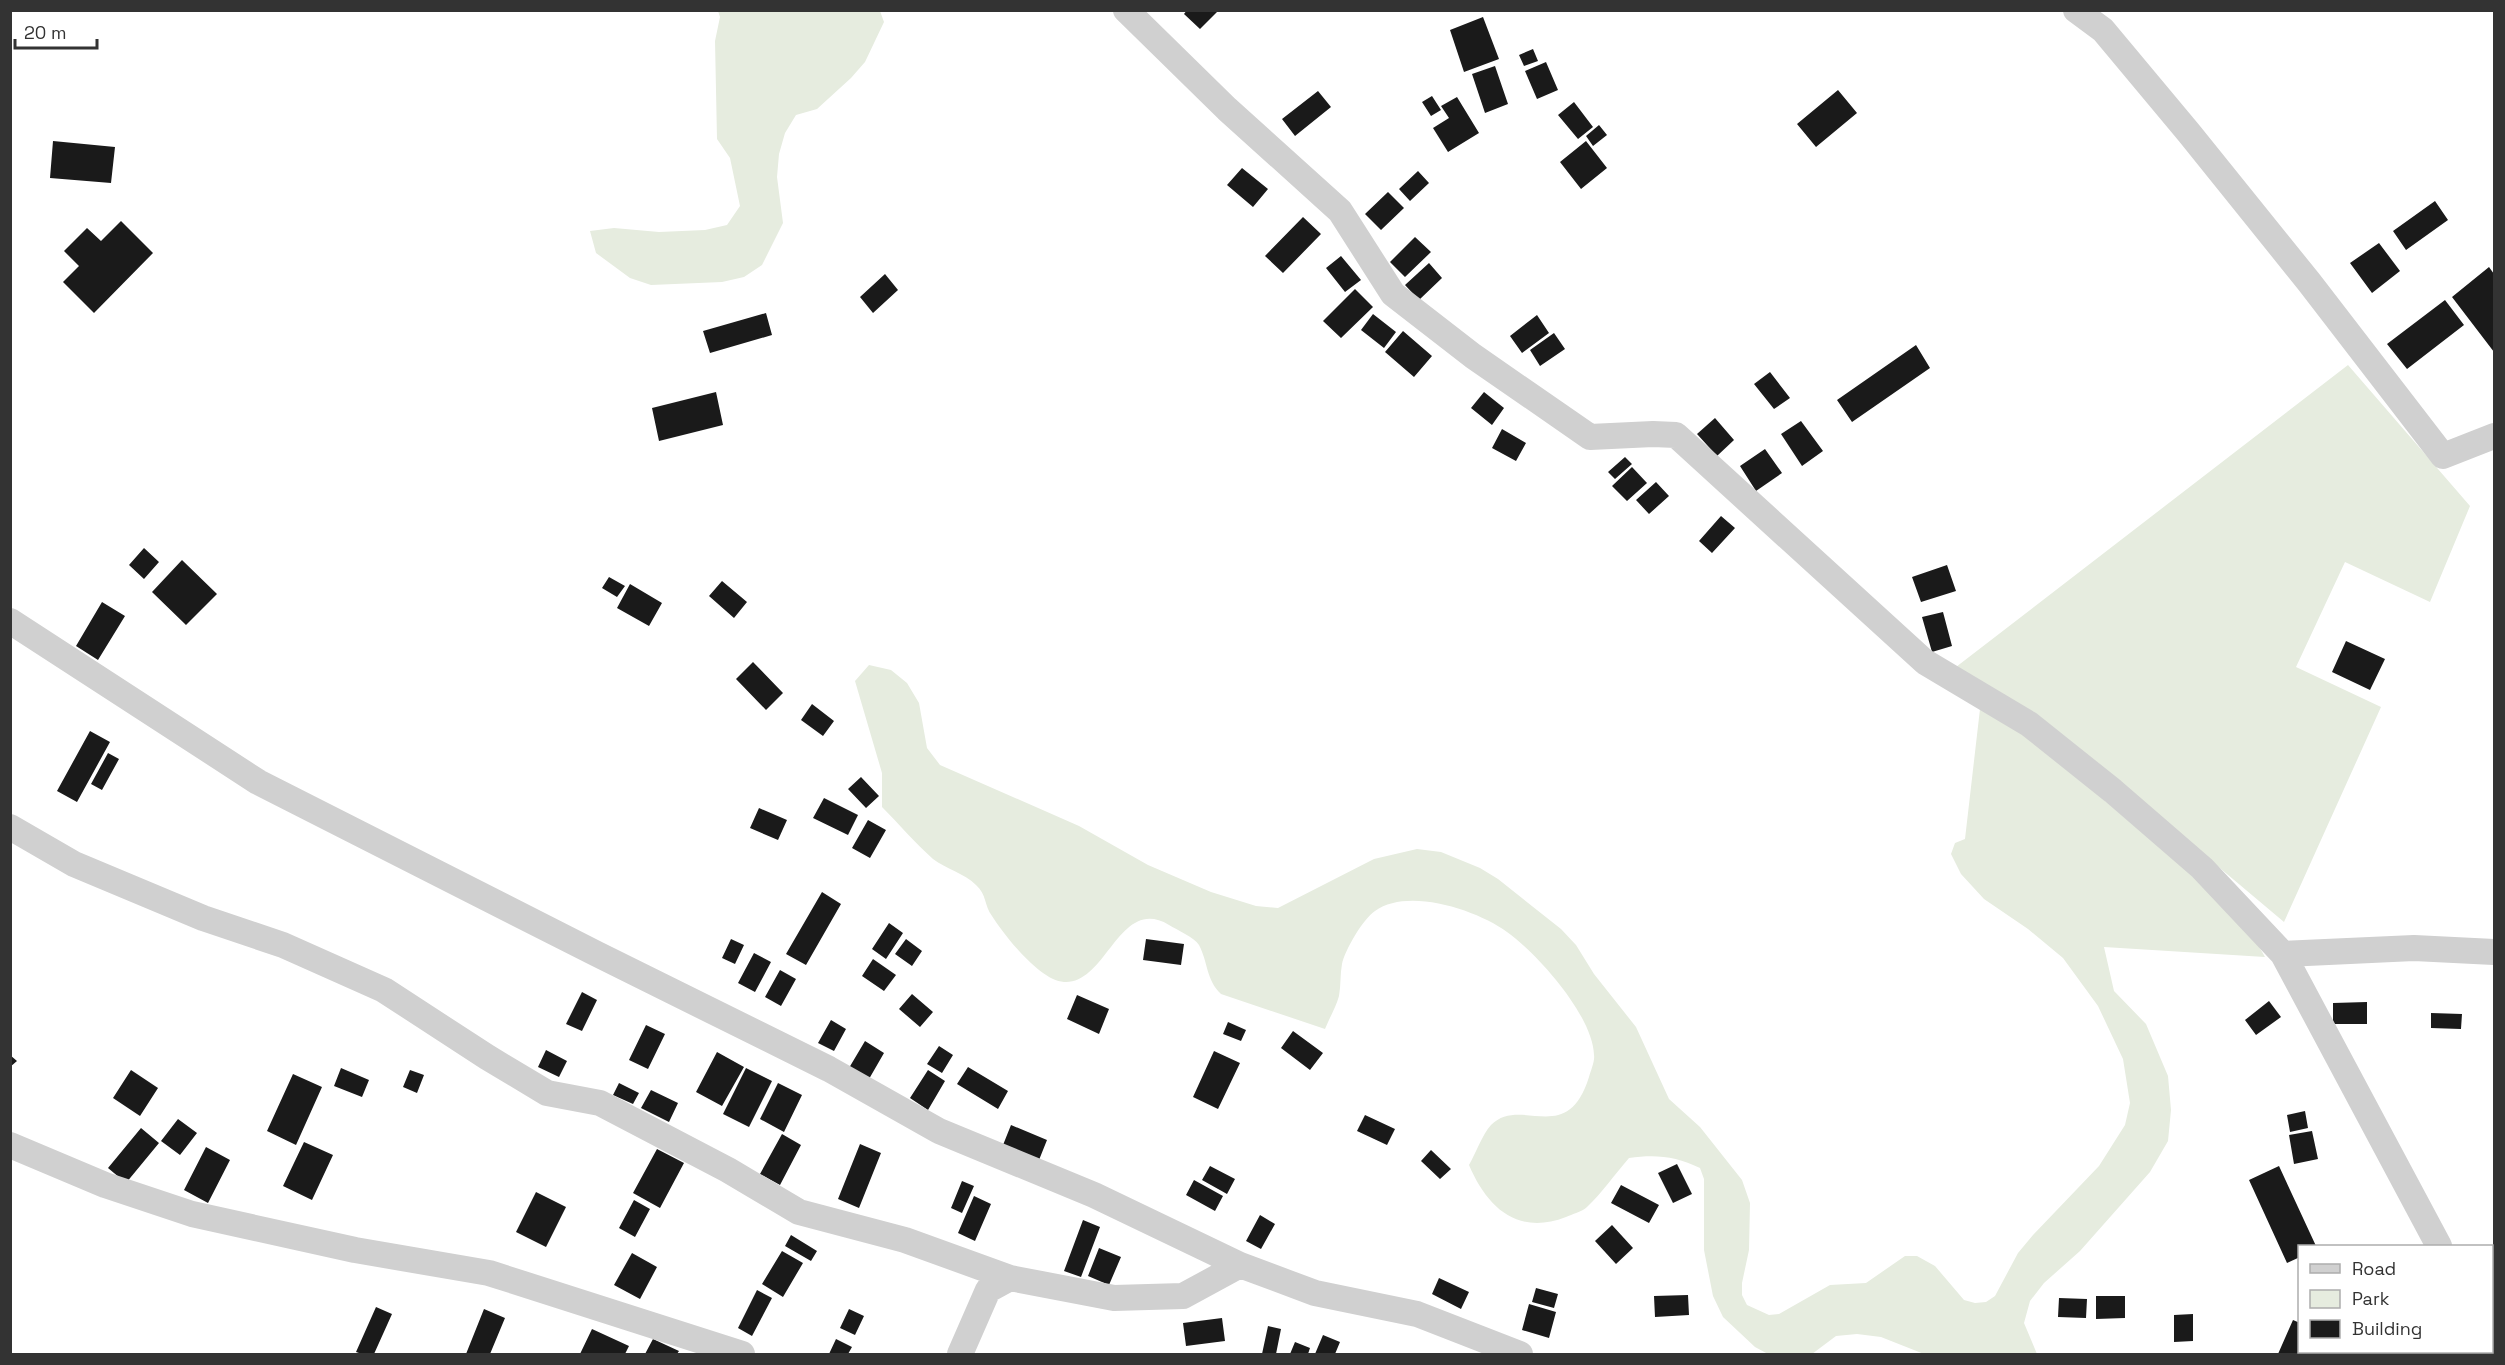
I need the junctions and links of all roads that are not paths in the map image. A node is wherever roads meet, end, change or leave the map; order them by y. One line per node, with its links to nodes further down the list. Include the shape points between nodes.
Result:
1 (1126, 10): 7 (street, via 1227,109 1340,211 1393,294 1473,356 1590,437 1676,435 1925,662 2028,724 2184,852)
2 (2076, 10): 3 (street, via 2103,30 2188,133 2443,456)
3 (2494, 436)
4 (10, 621): 10 (street, via 258,782 829,1069 939,1131 1094,1195)
5 (10, 827): 11 (street, via 74,864 204,918 283,945 384,990 547,1093 600,1102 799,1212 905,1240)
6 (2494, 952): 7 (street, via 2414,948)
7 (2283, 954): 9 (street)
8 (10, 1145): 12 (street, via 105,1185 192,1214 355,1250 489,1273)
9 (2438, 1245)
10 (1240, 1265): 11 (street, via 1183,1296 1113,1298); 14 (street, via 1315,1293 1417,1314)
11 (1010, 1278): 13 (street, via 988,1290)
12 (742, 1354)
13 (960, 1354)
14 (1521, 1354)

